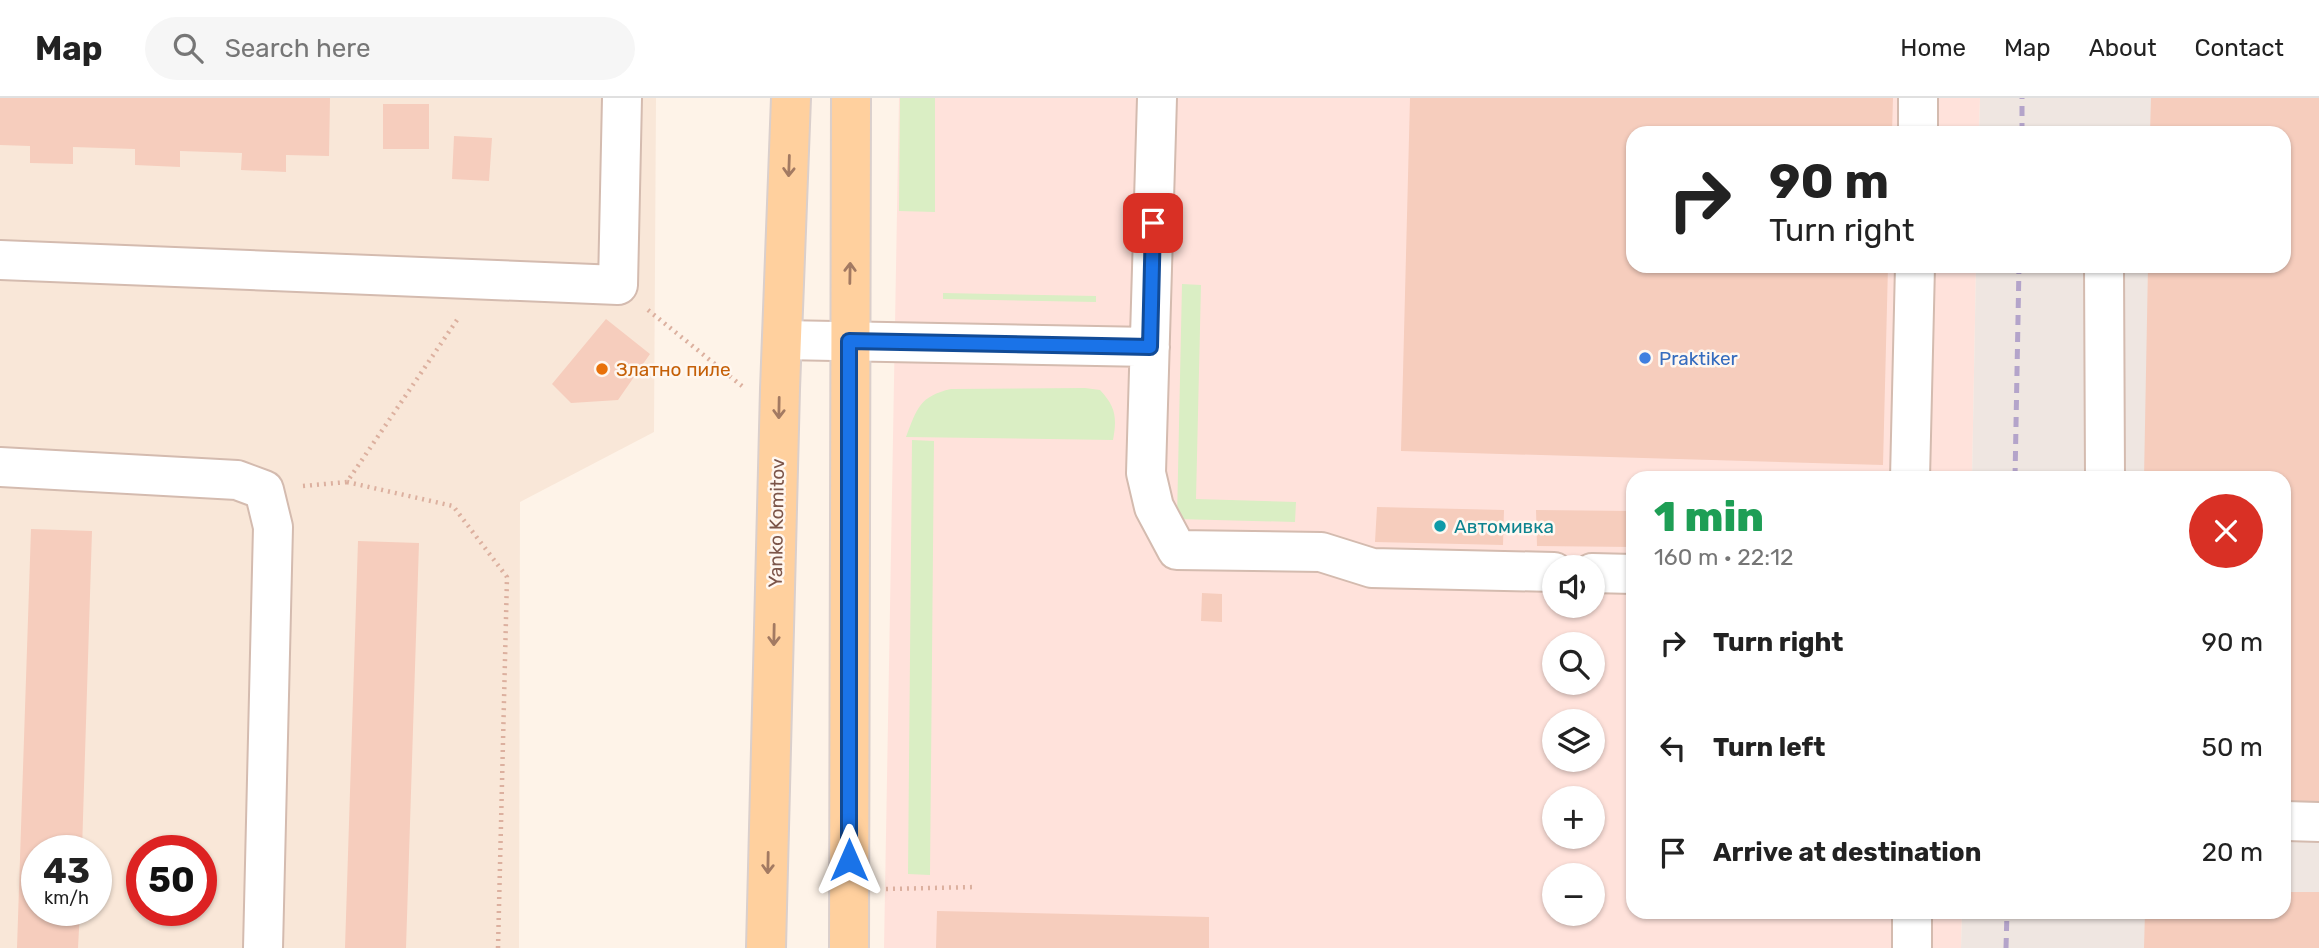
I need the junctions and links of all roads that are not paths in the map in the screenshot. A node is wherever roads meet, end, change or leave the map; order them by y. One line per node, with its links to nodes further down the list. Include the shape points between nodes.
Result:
1 (622, 98): 7 (street, via 618,285)
2 (791, 98): 10 (main road, Yanko Komitov, one-way to 10)
3 (851, 98): 11 (main road, one-way to 3)
4 (1157, 98): 12 (street)
5 (1918, 98): 6 (street)
6 (1918, 126)
7 (0, 260)
8 (1914, 273): 14 (street)
9 (2104, 273): 15 (street)
10 (782, 340): 11 (street); 23 (main road, Yanko Komitov, one-way to 23)
11 (849, 341): 12 (street); 24 (main road)
12 (1150, 347): 16 (street, via 1146,473 1154,507 1177,550 1321,552 1372,568)
13 (0, 467): 22 (street, via 237,480 264,490 273,527)
14 (1910, 471)
15 (2105, 471)
16 (1542, 572)
17 (1605, 573): 18 (street)
18 (1626, 574)
19 (2291, 821): 20 (street)
20 (2319, 822)
21 (1912, 919): 25 (street)
22 (263, 948)
23 (766, 948)
24 (849, 948)
25 (1912, 948)

